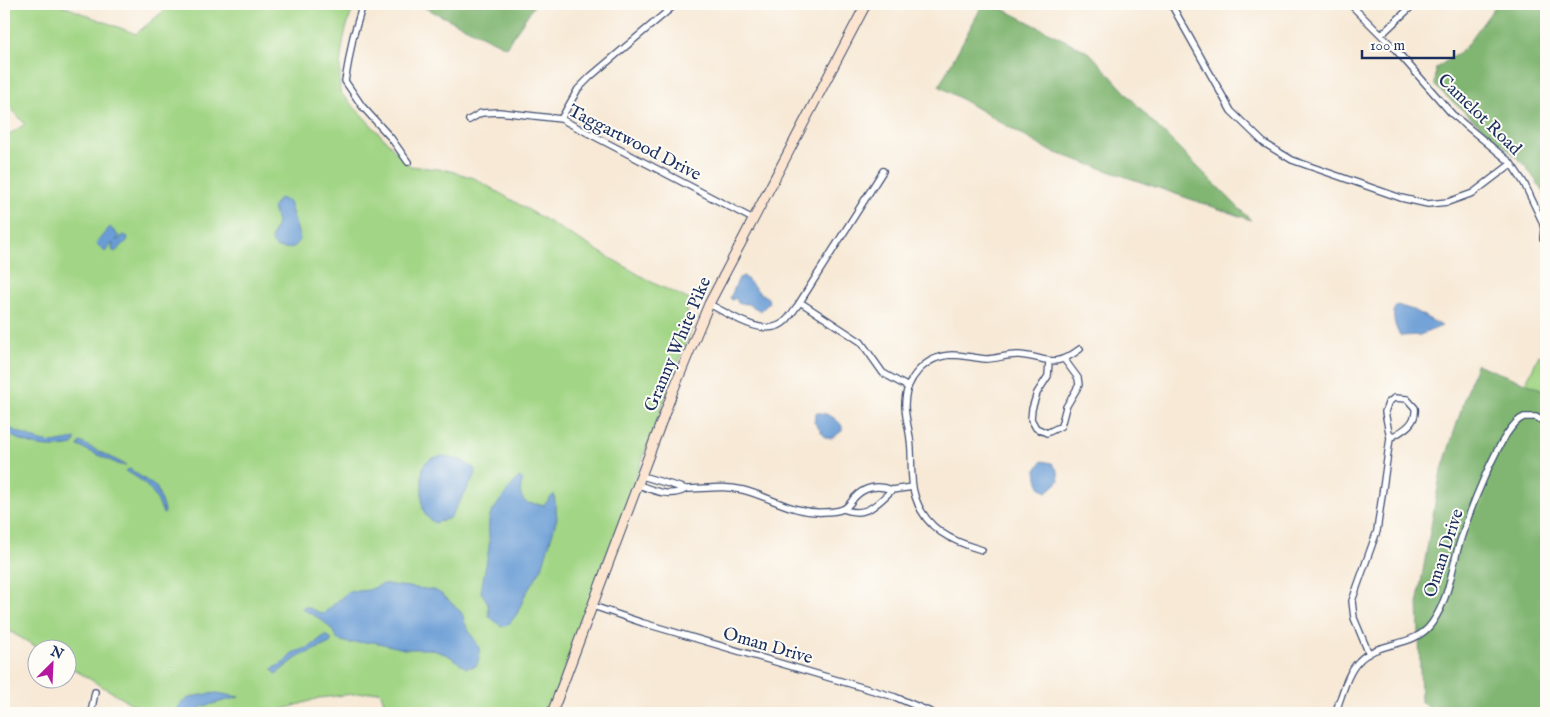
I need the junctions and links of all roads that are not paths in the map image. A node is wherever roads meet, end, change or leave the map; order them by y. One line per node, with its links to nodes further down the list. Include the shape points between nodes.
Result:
1 (363, 4): 10 (street, via 353,37 346,81)
2 (676, 4): 8 (street, via 591,76 578,89)
3 (866, 4): 13 (main road, Granny White Pike)
4 (1171, 4): 11 (street, via 1231,111 1264,143 1292,160 1401,198 1428,204 1473,194)
5 (1350, 4): 7 (street, Camelot Road)
6 (1414, 4): 7 (street)
7 (1381, 35): 11 (street, Camelot Road, via 1452,114)
8 (560, 119): 9 (street, Taggartwood Drive, via 500,112 481,113); 13 (street, Taggartwood Drive)
9 (469, 120)
10 (408, 162)
11 (1511, 164): 14 (street, Camelot Road, via 1542,221)
12 (883, 171): 15 (street)
13 (753, 219): 16 (main road, Granny White Pike)
14 (1543, 238)
15 (800, 302): 16 (street, via 785,321 769,328 756,326); 20 (street, via 861,342 883,373)
16 (709, 304): 23 (main road, Granny White Pike)
17 (1080, 349): 18 (street)
18 (1064, 359): 19 (street); 19 (street, via 1078,378 1079,385 1066,407 1061,426 1047,433 1036,428 1031,417 1037,393 1048,376)
19 (1049, 361): 20 (street, via 1020,355 987,359 946,356 922,366)
20 (908, 387): 25 (street, via 905,410 911,447)
21 (1546, 423): 31 (street, Oman Drive, via 1536,417 1524,417 1506,434 1468,522 1449,586 1432,623 1413,639)
22 (1390, 438): 22 (street, via 1386,423 1387,406 1394,398 1407,399 1415,408 1414,419); 31 (street, via 1377,531 1352,602 1354,618)
23 (642, 476): 24 (main road, Granny White Pike); 26 (street)
24 (639, 485): 26 (street, via 666,493); 30 (main road, Granny White Pike)
25 (912, 487): 27 (street); 29 (street, via 920,510 934,528 954,542)
26 (686, 490): 28 (street, via 727,487 799,510)
27 (892, 490): 28 (street, via 869,488); 28 (street, via 868,511 857,513)
28 (843, 509)
29 (982, 550)
30 (593, 606): 34 (main road, Granny White Pike); 35 (street, Oman Drive, via 886,694)
31 (1370, 654): 36 (street, Oman Drive, via 1354,667)
32 (95, 692): 33 (street)
33 (91, 713)
34 (552, 713)
35 (933, 713)
36 (1335, 713)

